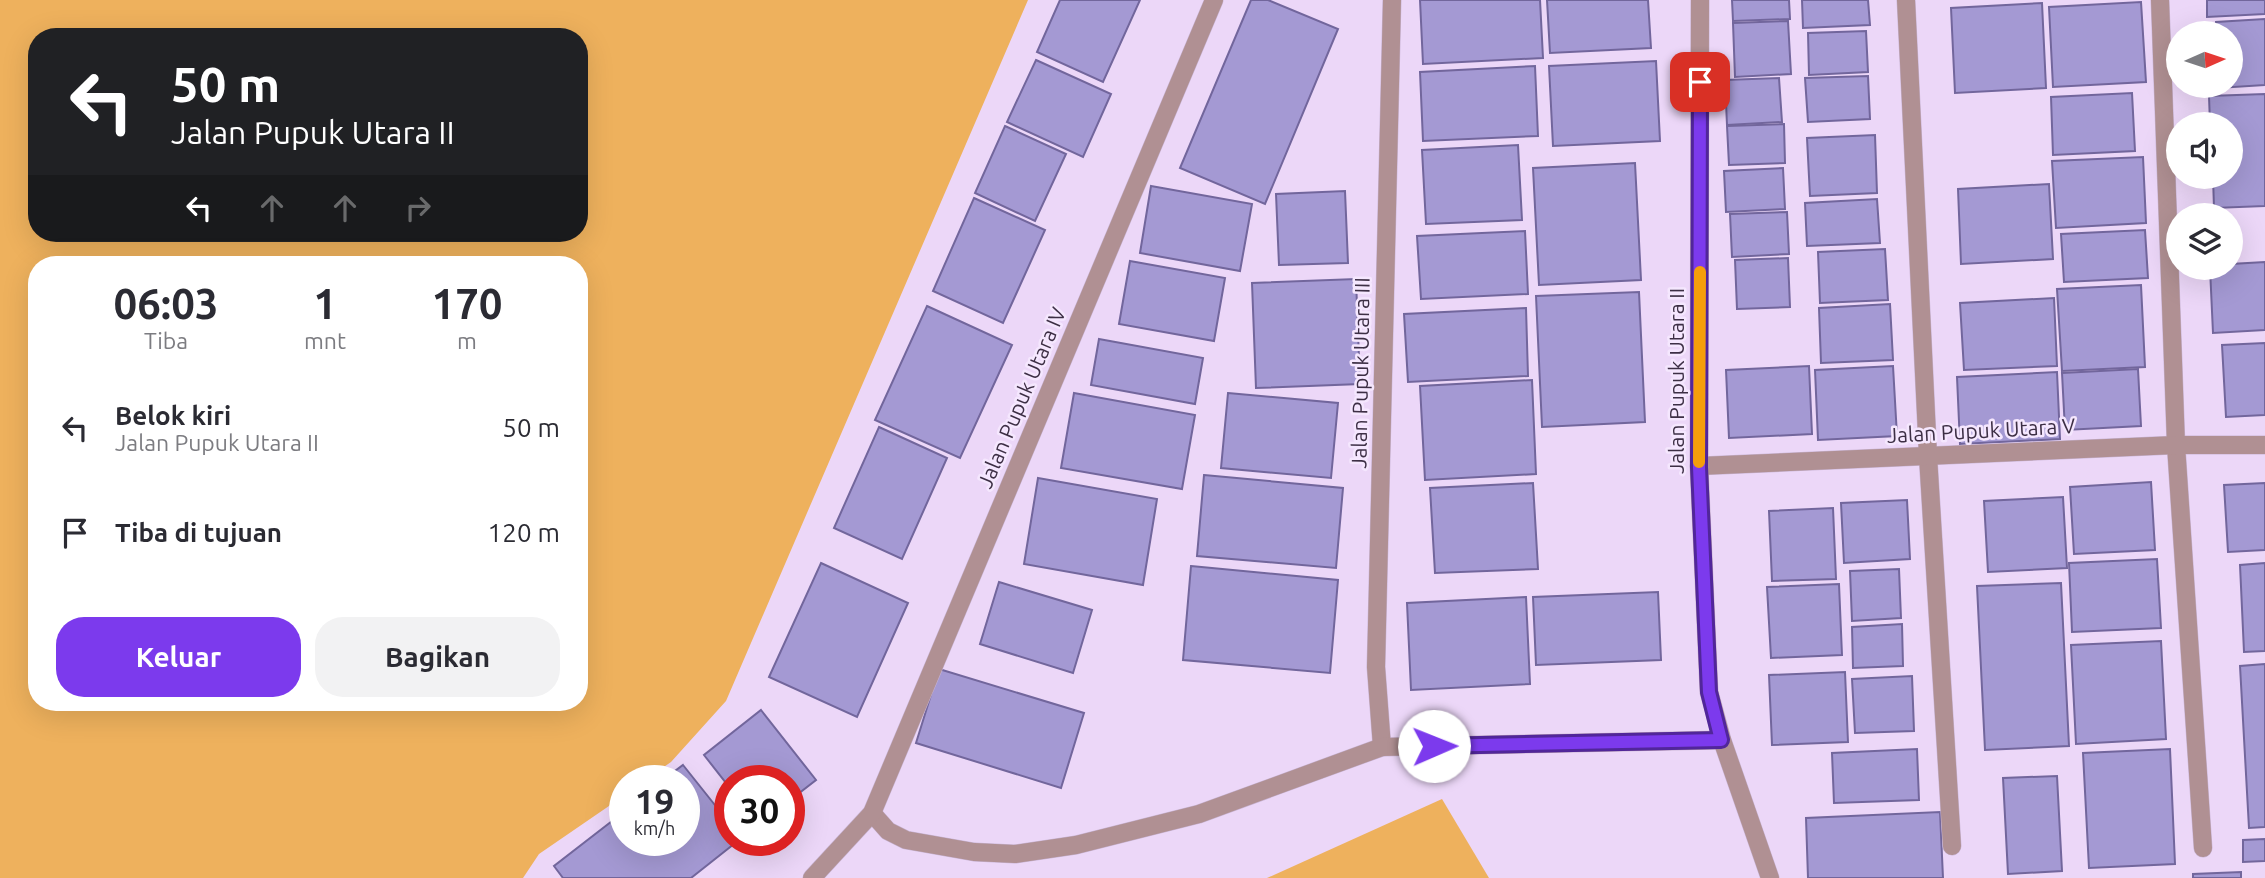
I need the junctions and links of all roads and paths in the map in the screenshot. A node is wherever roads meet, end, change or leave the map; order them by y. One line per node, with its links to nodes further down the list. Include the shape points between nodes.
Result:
1 (1214, 0): 12 (street, Jalan Pupuk Utara IV)
2 (1392, 0): 11 (street, Jalan Pupuk Utara III, via 1376,667)
3 (1700, 0): 9 (street, Jalan Pupuk Utara II)
4 (1906, 0): 8 (street)
5 (2160, 0): 6 (street)
6 (2175, 445): 7 (street, Jalan Pupuk Utara V); 8 (street, Jalan Pupuk Utara V); 14 (street)
7 (2265, 445)
8 (1928, 456): 9 (street, Jalan Pupuk Utara V); 13 (street)
9 (1699, 467): 10 (street, Jalan Pupuk Utara II, via 1709,692)
10 (1721, 740): 11 (street); 16 (street, Jalan Pupuk Utara II)
11 (1382, 747): 12 (street, via 1199,814 1076,845 1015,854 906,840 888,831)
12 (872, 813): 15 (street, Jalan Pupuk Utara IV)
13 (1952, 846)
14 (2203, 848)
15 (812, 878)
16 (1770, 878)

